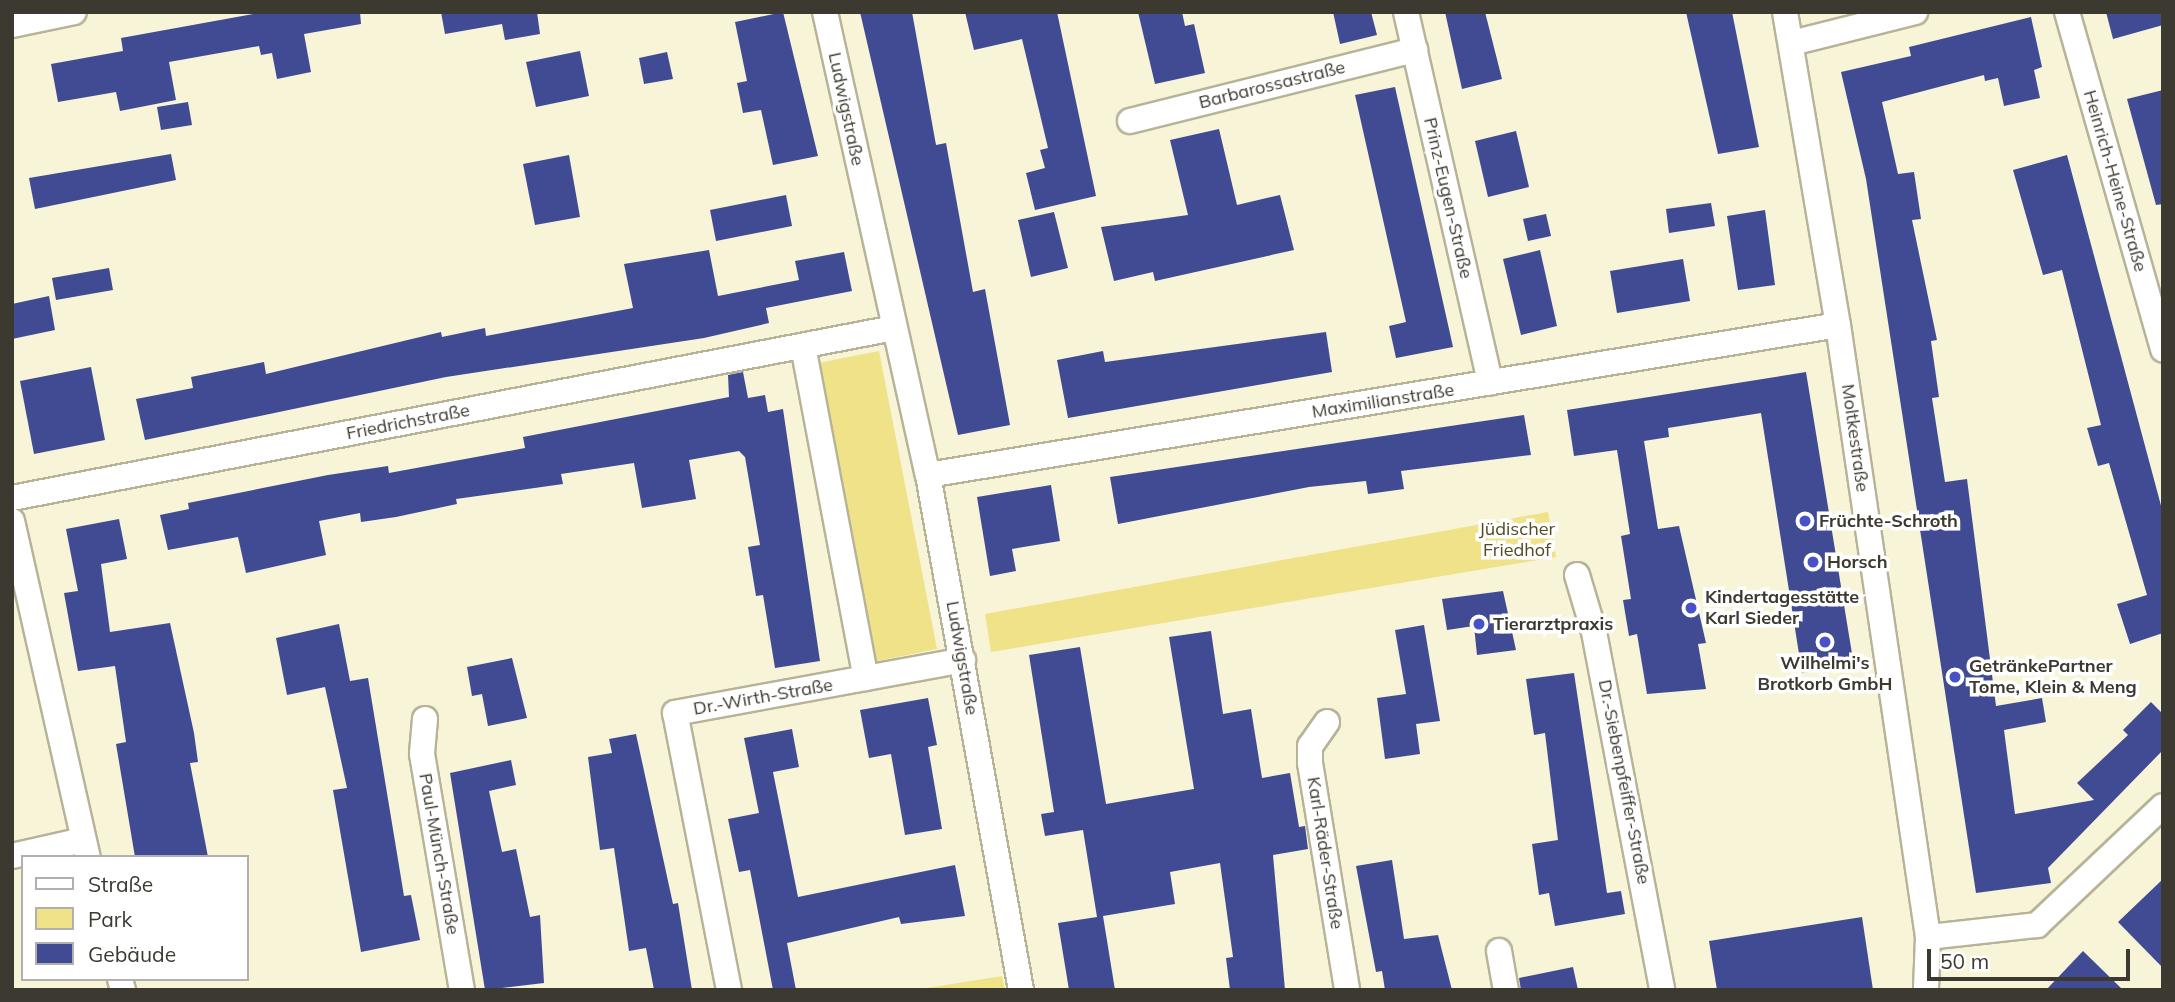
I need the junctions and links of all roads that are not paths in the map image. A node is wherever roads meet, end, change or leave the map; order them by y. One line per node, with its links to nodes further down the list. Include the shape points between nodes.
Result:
1 (74, 12): 7 (street)
2 (825, 12): 12 (street, Ludwigstraße)
3 (1406, 12): 9 (street, Prinz-Eugen-Straße)
4 (1784, 12): 8 (street, Moltkestraße)
5 (1915, 12): 8 (street)
6 (2067, 12): 14 (street, Heinrich-Heine-Straße)
7 (12, 25)
8 (1792, 43): 11 (street, Moltkestraße)
9 (1415, 50): 10 (street, Barbarossastraße); 15 (street, Prinz-Eugen-Straße)
10 (1130, 121)
11 (1838, 325): 15 (street, Maximilianstraße); 27 (street, Moltkestraße)
12 (894, 328): 13 (street); 16 (street, Ludwigstraße)
13 (803, 346): 17 (street, Friedrichstraße); 21 (street)
14 (2163, 350)
15 (1490, 383): 16 (street, Maximilianstraße)
16 (928, 475): 20 (street, Ludwigstraße)
17 (12, 498)
18 (12, 521): 25 (street)
19 (1577, 575): 34 (street, Dr.-Siebenpfeiffer-Straße, via 1597,645)
20 (963, 660): 21 (street, Dr.-Wirth-Straße); 31 (street, Ludwigstraße)
21 (866, 678): 30 (street, Dr.-Wirth-Straße, via 675,713)
22 (425, 719): 29 (street, Paul-Münch-Straße, via 422,754)
23 (1327, 722): 32 (street, Karl-Räder-Straße, via 1310,746 1310,763)
24 (2163, 806): 27 (street, via 2037,925)
25 (85, 848): 26 (street)
26 (21, 855)
27 (1928, 942): 35 (street, Moltkestraße); 36 (street, Moltkestraße)
28 (1499, 951): 33 (street)
29 (462, 990)
30 (729, 990)
31 (1021, 990)
32 (1348, 990)
33 (1506, 990)
34 (1662, 990)
35 (1926, 990)
36 (1942, 990)

